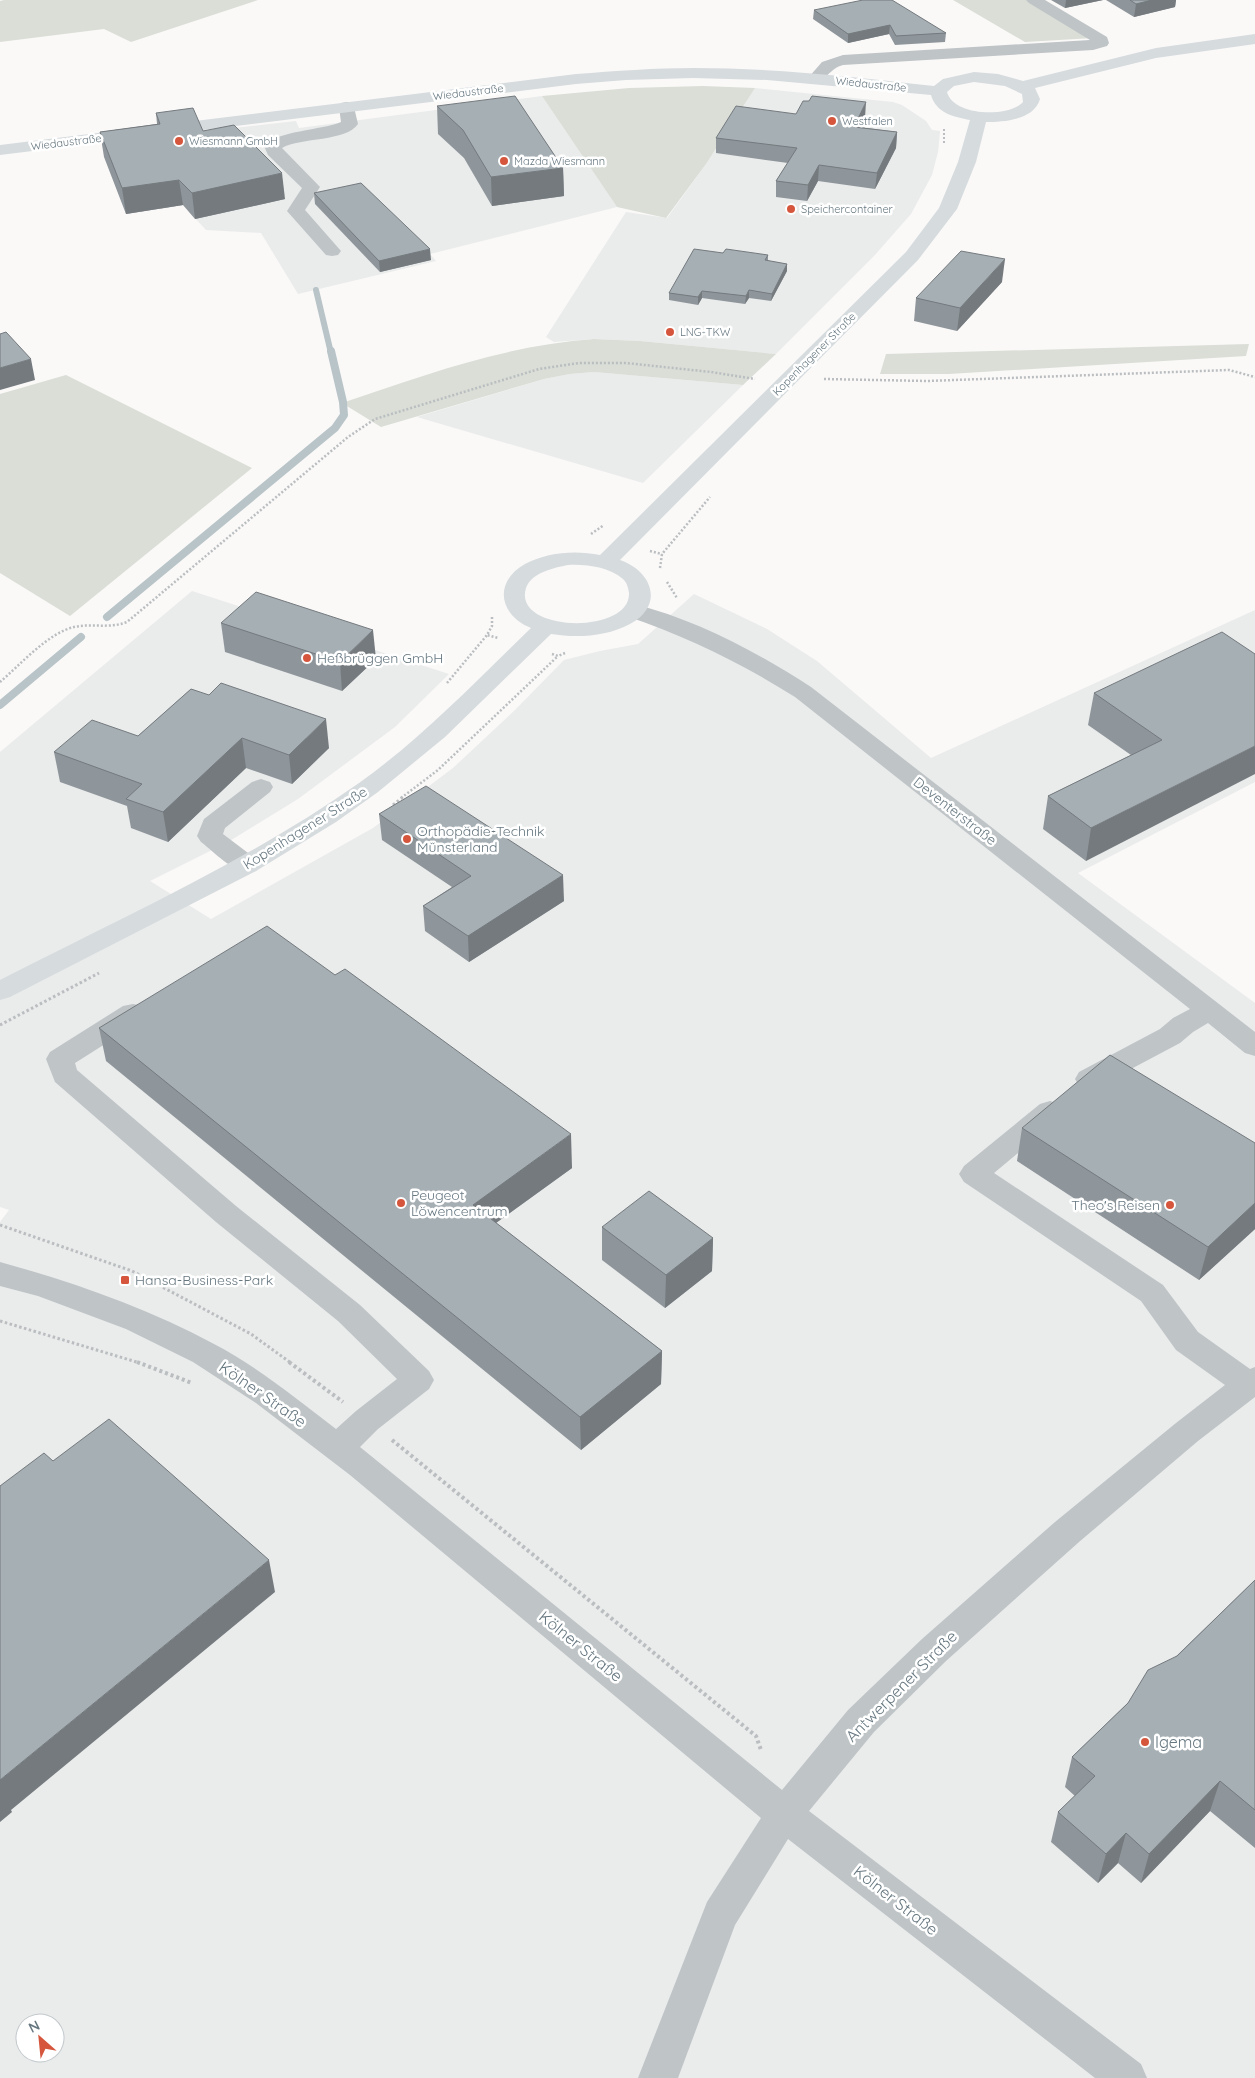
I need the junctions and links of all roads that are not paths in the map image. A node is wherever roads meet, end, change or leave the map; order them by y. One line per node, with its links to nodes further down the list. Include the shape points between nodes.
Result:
1 (1034, 0): 3 (street, via 1101,40 1101,43 843,60 826,66)
2 (1255, 39): 4 (main road, via 1156,54)
3 (816, 78): 5 (main road, Wiedaustraße); 6 (main road, Wiedaustraße, via 708,73 631,75)
4 (1022, 86): 5 (main road, via 1004,80 974,77 949,82); 7 (main road, via 1032,95 1032,102 1027,108 1006,116)
5 (938, 91): 7 (main road, via 937,98 942,104 964,114)
6 (347, 107): 8 (main road, Wiedaustraße); 9 (street, via 350,124 273,146 274,151 311,187 296,211)
7 (979, 116): 10 (main road, Kopenhagener Straße, via 953,198 930,235)
8 (0, 150)
9 (332, 251)
10 (605, 562): 11 (main road, via 628,572 637,581 641,591); 12 (main road, via 577,558 559,560 527,573 517,583 514,595 517,607 528,618)
11 (634, 611): 12 (main road, via 603,627 563,630); 17 (street, Deventerstraße, via 666,621 742,655 803,692)
12 (546, 626): 14 (main road, Kopenhagener Straße, via 452,719 402,762 327,816)
13 (261, 787): 14 (street, via 213,825 210,836)
14 (247, 865): 15 (main road, Kopenhagener Straße)
15 (0, 991)
16 (156, 999): 21 (street, via 60,1059 65,1075 226,1214 348,1313 418,1380)
17 (1209, 1010): 18 (street, Deventerstraße); 20 (street, via 1170,1036 1087,1080 974,1174 1152,1293 1187,1340)
18 (1255, 1046)
19 (0, 1274): 21 (street, Kölner Straße, via 44,1286 137,1321 204,1353 267,1394)
20 (1252, 1382): 22 (street, Antwerpener Straße, via 1067,1532 934,1650 862,1721)
21 (337, 1448): 22 (street, Kölner Straße)
22 (784, 1814): 23 (street, Antwerpener Straße, via 720,1915); 24 (street, Kölner Straße)
23 (658, 2078)
24 (1127, 2078)

